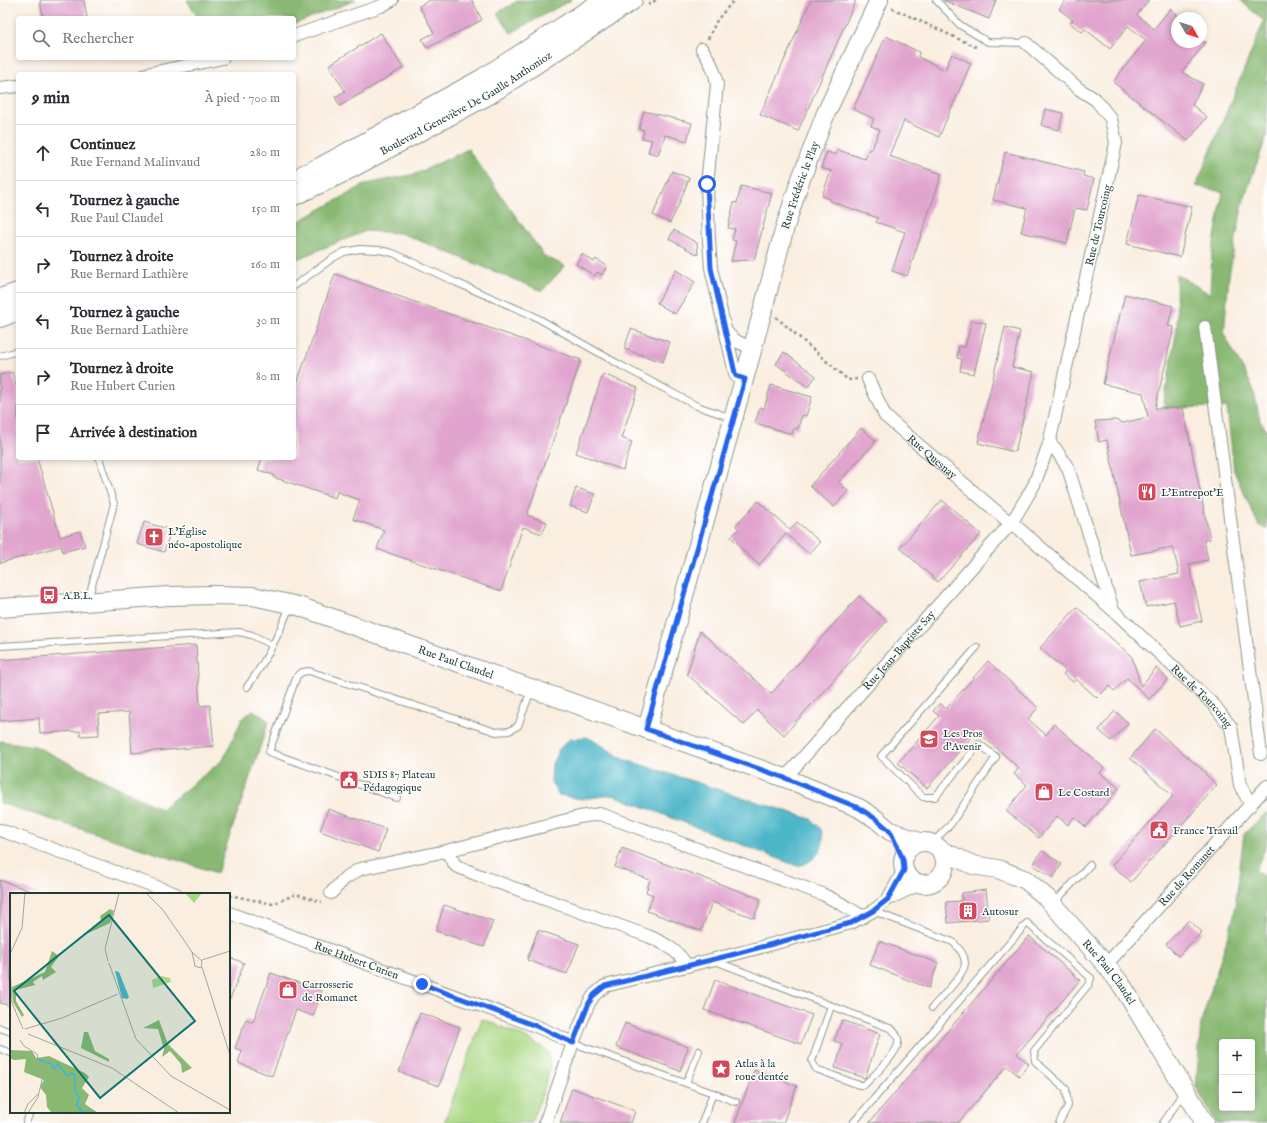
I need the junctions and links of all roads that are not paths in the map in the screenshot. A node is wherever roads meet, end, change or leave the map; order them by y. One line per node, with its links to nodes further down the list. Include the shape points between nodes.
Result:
1 (392, 0): 6 (street)
2 (605, 0): 13 (main road, Boulevard Geneviève De Gaulle Anthonioz, via 483,79)
3 (632, 0): 14 (main road, Boulevard Geneviève De Gaulle Anthonioz, via 488,94 339,174)
4 (936, 0): 7 (lane, via 960,26 988,42)
5 (885, 4): 22 (street, Rue Frédéric le Play, via 826,113 785,227)
6 (296, 35)
7 (1026, 43): 28 (street, Rue de Tourcoing, via 1079,89 1096,100 1111,119 1116,143)
8 (702, 49): 21 (street, via 715,72 717,84 707,184 711,268)
9 (213, 60): 10 (street)
10 (156, 72)
11 (16, 86): 12 (street)
12 (0, 88)
13 (296, 179)
14 (296, 194)
15 (296, 285): 27 (lane, via 344,252 366,249 393,254 534,316 697,406)
16 (16, 294): 17 (main road)
17 (0, 299)
18 (16, 311): 19 (main road)
19 (0, 317)
20 (1205, 327): 41 (street)
21 (724, 328): 22 (street, via 734,341); 25 (street, via 736,376)
22 (754, 347): 25 (street, Rue Frédéric le Play)
23 (16, 352): 24 (lane)
24 (0, 356)
25 (745, 379): 27 (street, Rue Frédéric le Play)
26 (868, 379): 30 (street, Rue Quesnay, via 885,416)
27 (734, 418): 40 (street, Rue Frédéric le Play)
28 (1049, 444): 30 (street, Rue de Tourcoing, via 1034,485); 34 (street, Rue de Tourcoing, via 1055,448 1068,468)
29 (100, 460): 31 (lane, via 114,504)
30 (1012, 522): 34 (street, Rue de Tourcoing); 42 (street, Rue Jean-Baptiste Say)
31 (87, 602): 32 (street, Rue Paul Claudel, via 215,595 253,596); 33 (street, Rue Paul Claudel)
32 (290, 605): 35 (lane); 39 (street, Rue Paul Claudel)
33 (0, 608)
34 (1113, 610): 45 (street, Rue de Tourcoing, via 1214,705 1231,727 1240,785)
35 (272, 645): 36 (lane, via 239,632); 38 (lane)
36 (0, 646)
37 (977, 647): 48 (lane, via 881,756 923,797 935,797 979,744 996,757 950,825)
38 (247, 687)
39 (532, 688): 40 (street, Rue Paul Claudel); 44 (lane, via 518,726 509,731 496,732 309,671 296,676 269,752)
40 (646, 729): 42 (street, Rue Paul Claudel)
41 (1261, 754)
42 (785, 778): 47 (street, Rue Paul Claudel, via 859,808)
43 (1267, 786): 45 (street, Rue de Romanet)
44 (397, 798)
45 (1251, 805): 62 (street, Rue de Romanet)
46 (0, 830): 55 (street)
47 (890, 831): 48 (street, Rue Paul Claudel); 50 (street, Rue Paul Claudel)
48 (930, 845): 50 (street, via 909,848); 51 (street, Rue Paul Claudel); 53 (street, via 943,856 945,862)
49 (446, 851): 56 (street, via 360,869 345,878); 60 (street, via 600,814 822,894); 63 (street, via 456,866 667,944 683,958)
50 (904, 865): 54 (street, via 908,877); 57 (street)
51 (973, 865): 53 (street, Rue Paul Claudel); 58 (street, Rue Paul Claudel, via 998,869 1026,880)
52 (1090, 865): 58 (lane)
53 (940, 876): 54 (street, via 932,882)
54 (922, 884): 57 (street)
55 (173, 893)
56 (328, 898)
57 (888, 899): 60 (street)
58 (1052, 905): 62 (street, Rue Paul Claudel)
59 (230, 914): 68 (street, Rue Hubert Curien, via 529,1024)
60 (868, 914): 61 (street, via 851,923); 65 (lane, via 953,942 962,952 964,970)
61 (712, 960): 63 (street); 64 (lane)
62 (1106, 965): 73 (street, Rue Paul Claudel, via 1123,987)
63 (687, 966): 68 (street, via 605,986 589,1003)
64 (831, 1006): 64 (lane, via 892,1029 898,1037 898,1044 892,1055 864,1085 816,1069 812,1061)
65 (932, 1008)
66 (0, 1028): 67 (lane)
67 (10, 1032)
68 (573, 1043): 72 (lane); 78 (street)
69 (0, 1049): 71 (lane)
70 (699, 1051): 72 (lane)
71 (10, 1053)
72 (686, 1083): 74 (lane)
73 (1186, 1092): 82 (lane); 83 (street, Rue Paul Claudel)
74 (713, 1093): 75 (lane); 79 (lane)
75 (736, 1102)
76 (30, 1113): 77 (lane)
77 (26, 1123)
78 (545, 1123)
79 (702, 1123)
80 (853, 1123): 81 (lane, via 1027,923 1091,978 1089,984 1034,1050 1035,1061 1066,1089 1068,1106)
81 (1059, 1123)
82 (1163, 1123)
83 (1205, 1123)

